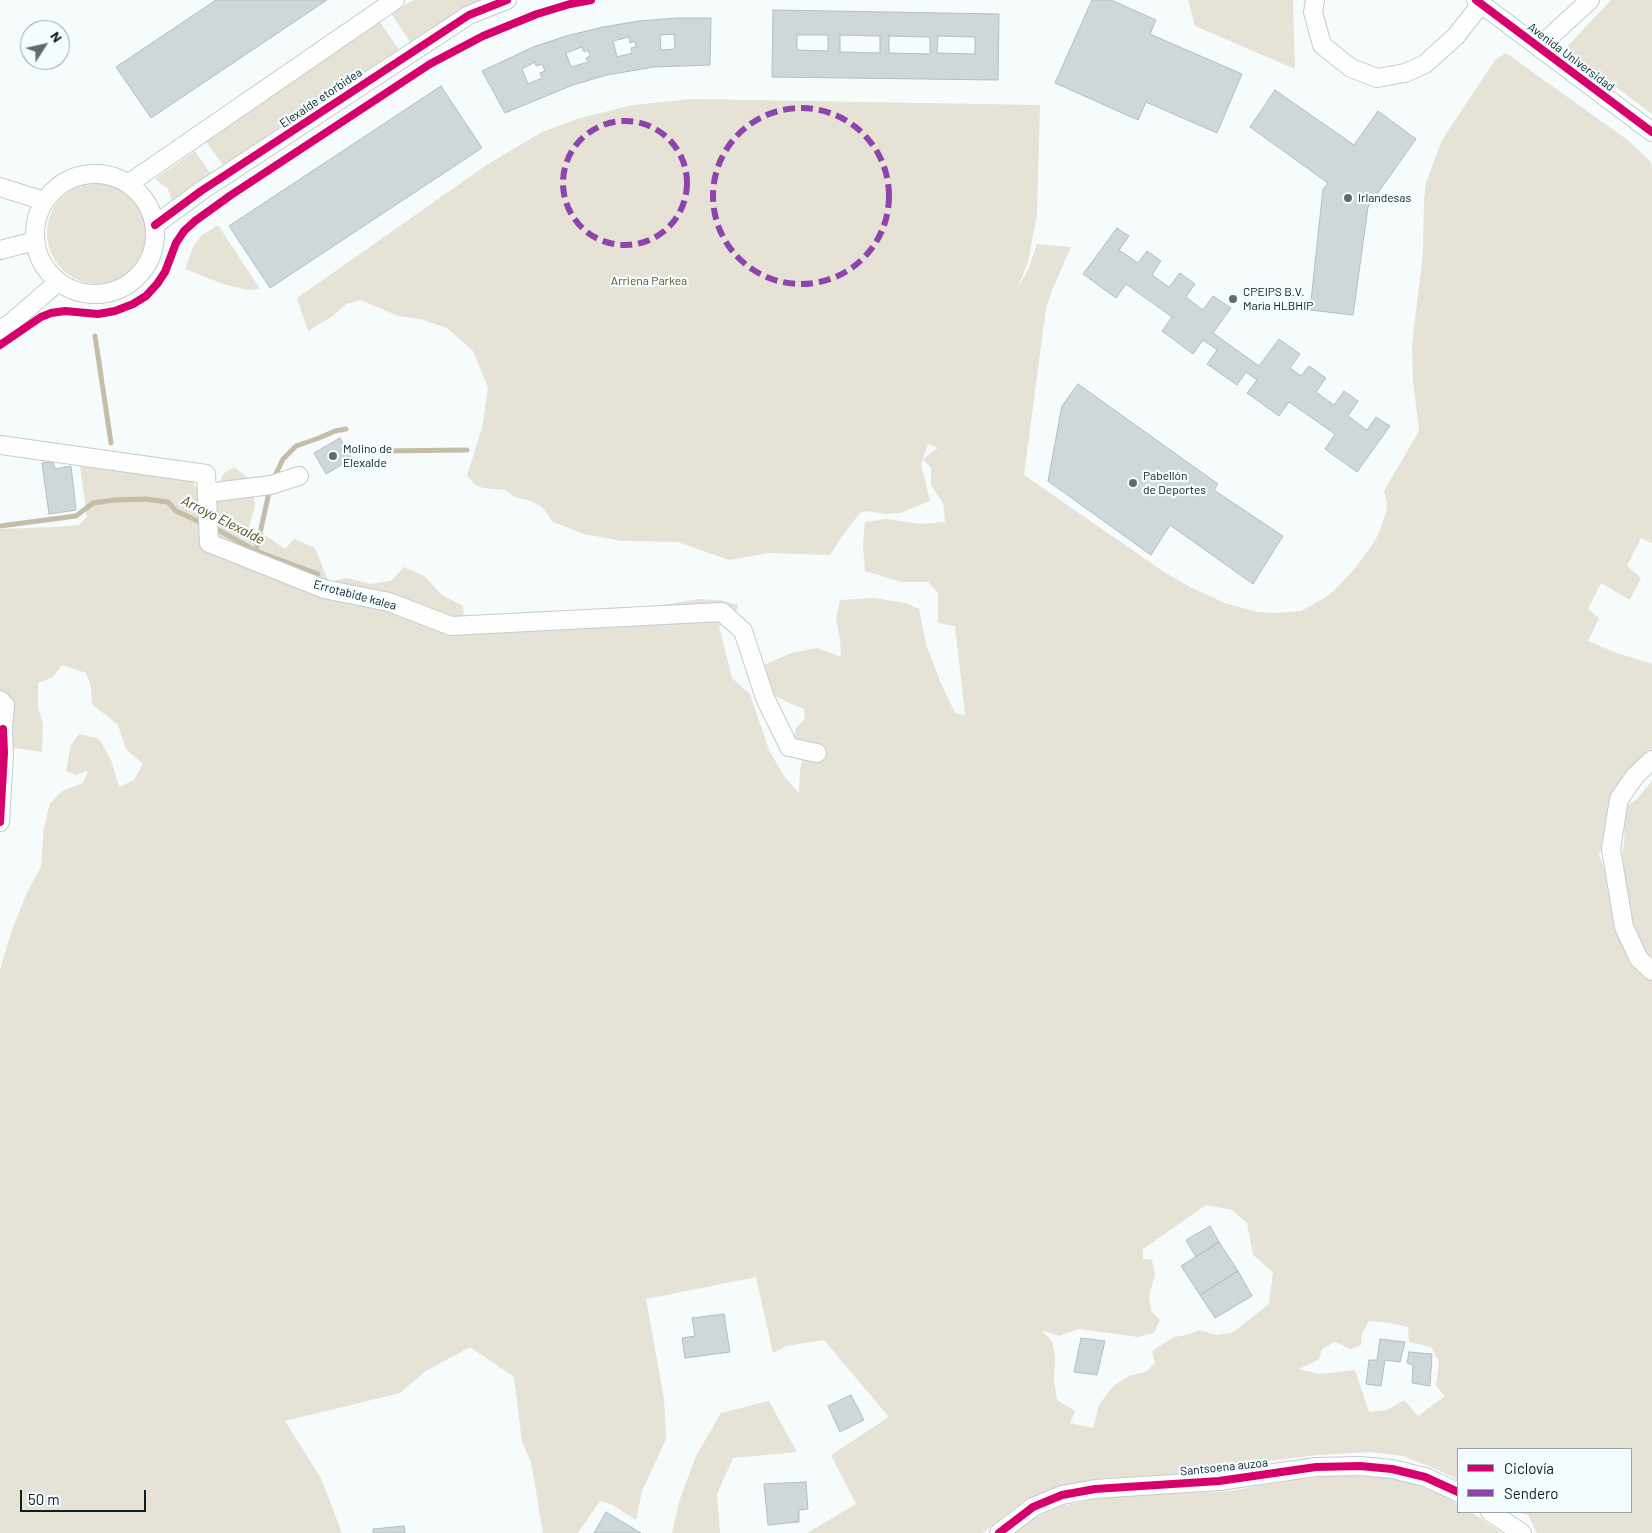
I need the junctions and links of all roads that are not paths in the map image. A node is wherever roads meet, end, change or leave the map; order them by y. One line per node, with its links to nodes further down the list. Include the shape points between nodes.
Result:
1 (395, 0): 8 (street)
2 (506, 0): 11 (street, Elexalde etorbidea, via 469,15 201,191)
3 (1315, 0): 5 (street, via 1313,12 1322,45 1351,68 1377,78 1405,73 1425,64 1456,36)
4 (1590, 0): 6 (street)
5 (1479, 2): 6 (street, Avenida Universidad)
6 (1539, 47): 7 (street, Avenida Universidad)
7 (1652, 132)
8 (128, 184): 10 (street, via 111,176 92,174 74,178 57,187); 11 (street, via 141,195)
9 (0, 187): 10 (street)
10 (44, 201): 12 (street, via 36,220)
11 (155, 225): 14 (street, via 155,246 148,265 129,284 117,291 97,295 76,292)
12 (35, 241): 13 (street); 14 (street, via 39,257)
13 (0, 250)
14 (58, 282): 15 (street)
15 (0, 330)
16 (0, 445): 18 (street, Errotabide kalea, via 206,474)
17 (299, 476): 18 (street, via 271,485)
18 (207, 493): 21 (street, Errotabide kalea, via 209,544 324,589 389,602 451,626 722,612 743,631 765,698 789,747)
19 (0, 700): 20 (street, via 5,705)
20 (2, 729): 23 (street)
21 (817, 753)
22 (1652, 760): 24 (street, via 1635,776 1620,799 1611,849 1624,928 1639,959)
23 (1, 812)
24 (1652, 971)
25 (1457, 1492): 27 (street, Santsoena auzoa, via 1425,1477 1392,1469 1316,1467 1219,1481 1095,1489 1062,1495 1033,1507)
26 (1492, 1513): 28 (street)
27 (999, 1533)
28 (1522, 1533)

